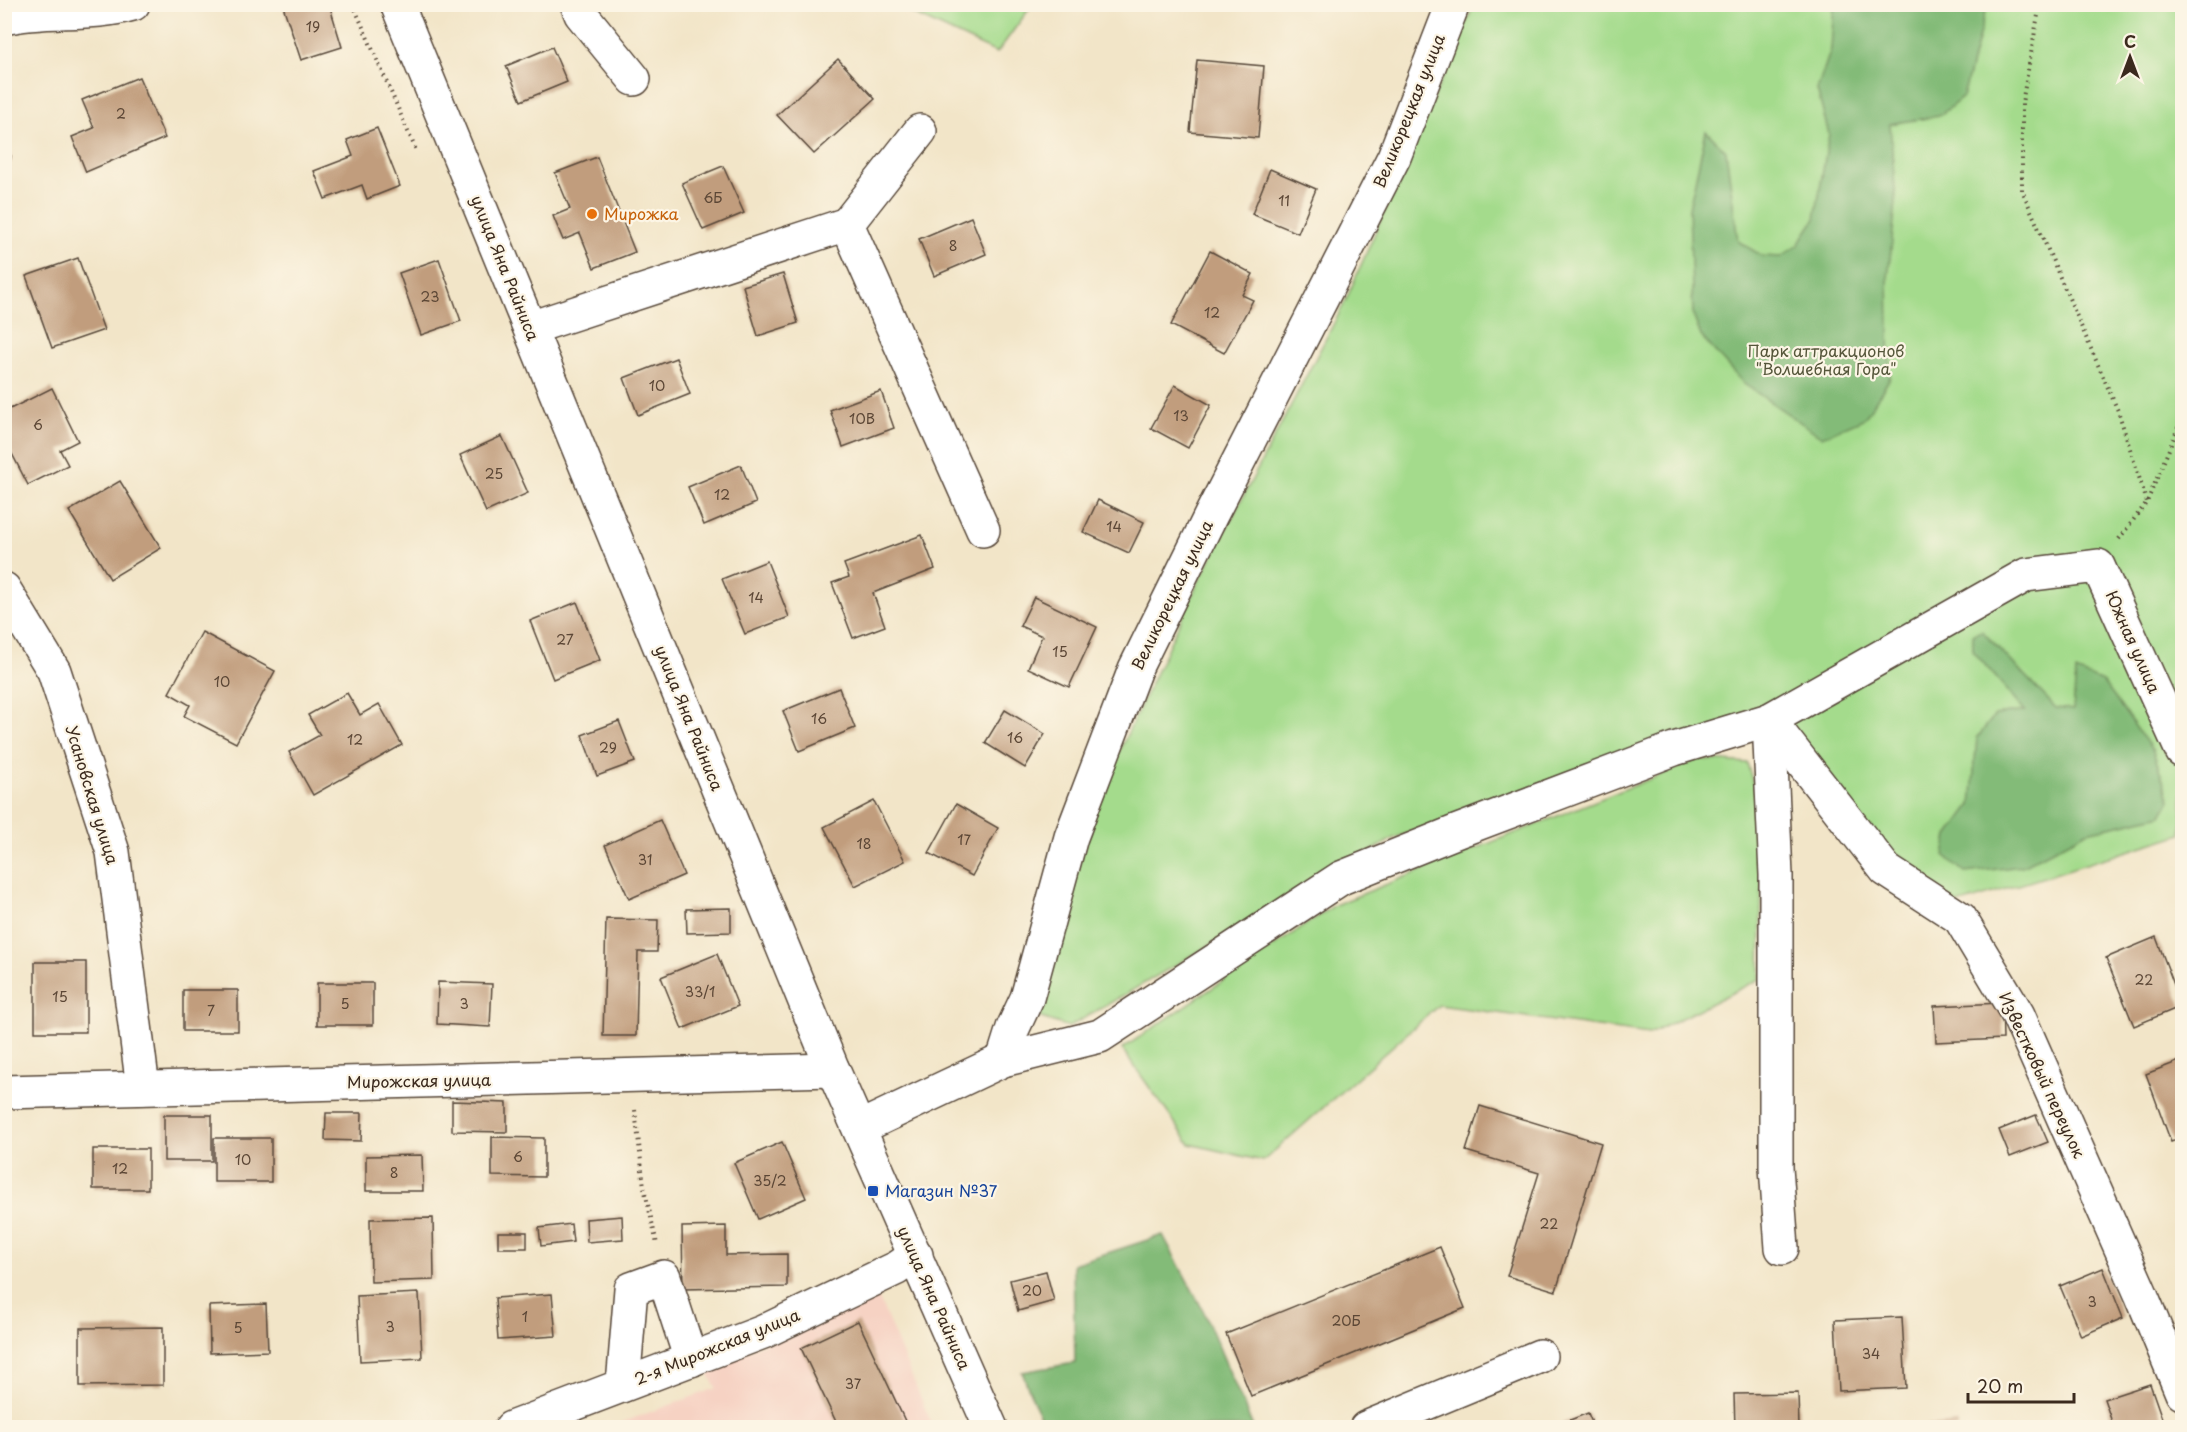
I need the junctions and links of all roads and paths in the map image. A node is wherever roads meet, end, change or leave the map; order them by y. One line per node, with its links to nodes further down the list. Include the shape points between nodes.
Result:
1 (133, 4): 6 (street, via 86,12)
2 (397, 4): 10 (street, улица Яна Райниса)
3 (577, 4): 7 (street)
4 (1453, 4): 18 (street, Великорецкая улица, via 1394,157 1135,669 1071,837 1027,998)
5 (2040, 4): 12 (path, via 2022,103 2022,190 2118,411)
6 (5, 15)
7 (634, 79)
8 (920, 131): 9 (street)
9 (848, 224): 10 (street); 13 (street)
10 (530, 328): 19 (street, улица Яна Райниса)
11 (2182, 418): 12 (path)
12 (2147, 502): 14 (path)
13 (983, 530)
14 (2098, 566): 16 (street, via 2026,575); 17 (street, Южная улица)
15 (4, 589): 21 (street, Усановская улица, via 54,671 113,852)
16 (1769, 720): 18 (street, via 1674,749 1341,878 1100,1036); 24 (street, via 1776,874 1776,1167); 30 (street, Известковый переулок, via 1886,870 1960,918 2018,1015)
17 (2182, 751)
18 (1003, 1060): 23 (street)
19 (833, 1070): 20 (street, Мирожская улица); 23 (street, улица Яна Райниса)
20 (631, 1075): 21 (street, Мирожская улица); 26 (path, via 644,1187)
21 (142, 1088): 22 (street, Мирожская улица)
22 (4, 1092)
23 (859, 1128): 25 (street, улица Яна Райниса)
24 (1782, 1248)
25 (916, 1255): 28 (street, 2-я Мирожская улица, via 897,1268 763,1332); 32 (street, улица Яна Райниса)
26 (664, 1277): 28 (street); 29 (street, via 631,1289)
27 (1540, 1356): 33 (street)
28 (691, 1360): 29 (street, 2-я Мирожская улица)
29 (624, 1385): 31 (street, 2-я Мирожская улица)
30 (2182, 1393)
31 (511, 1428)
32 (991, 1428)
33 (1366, 1428)

